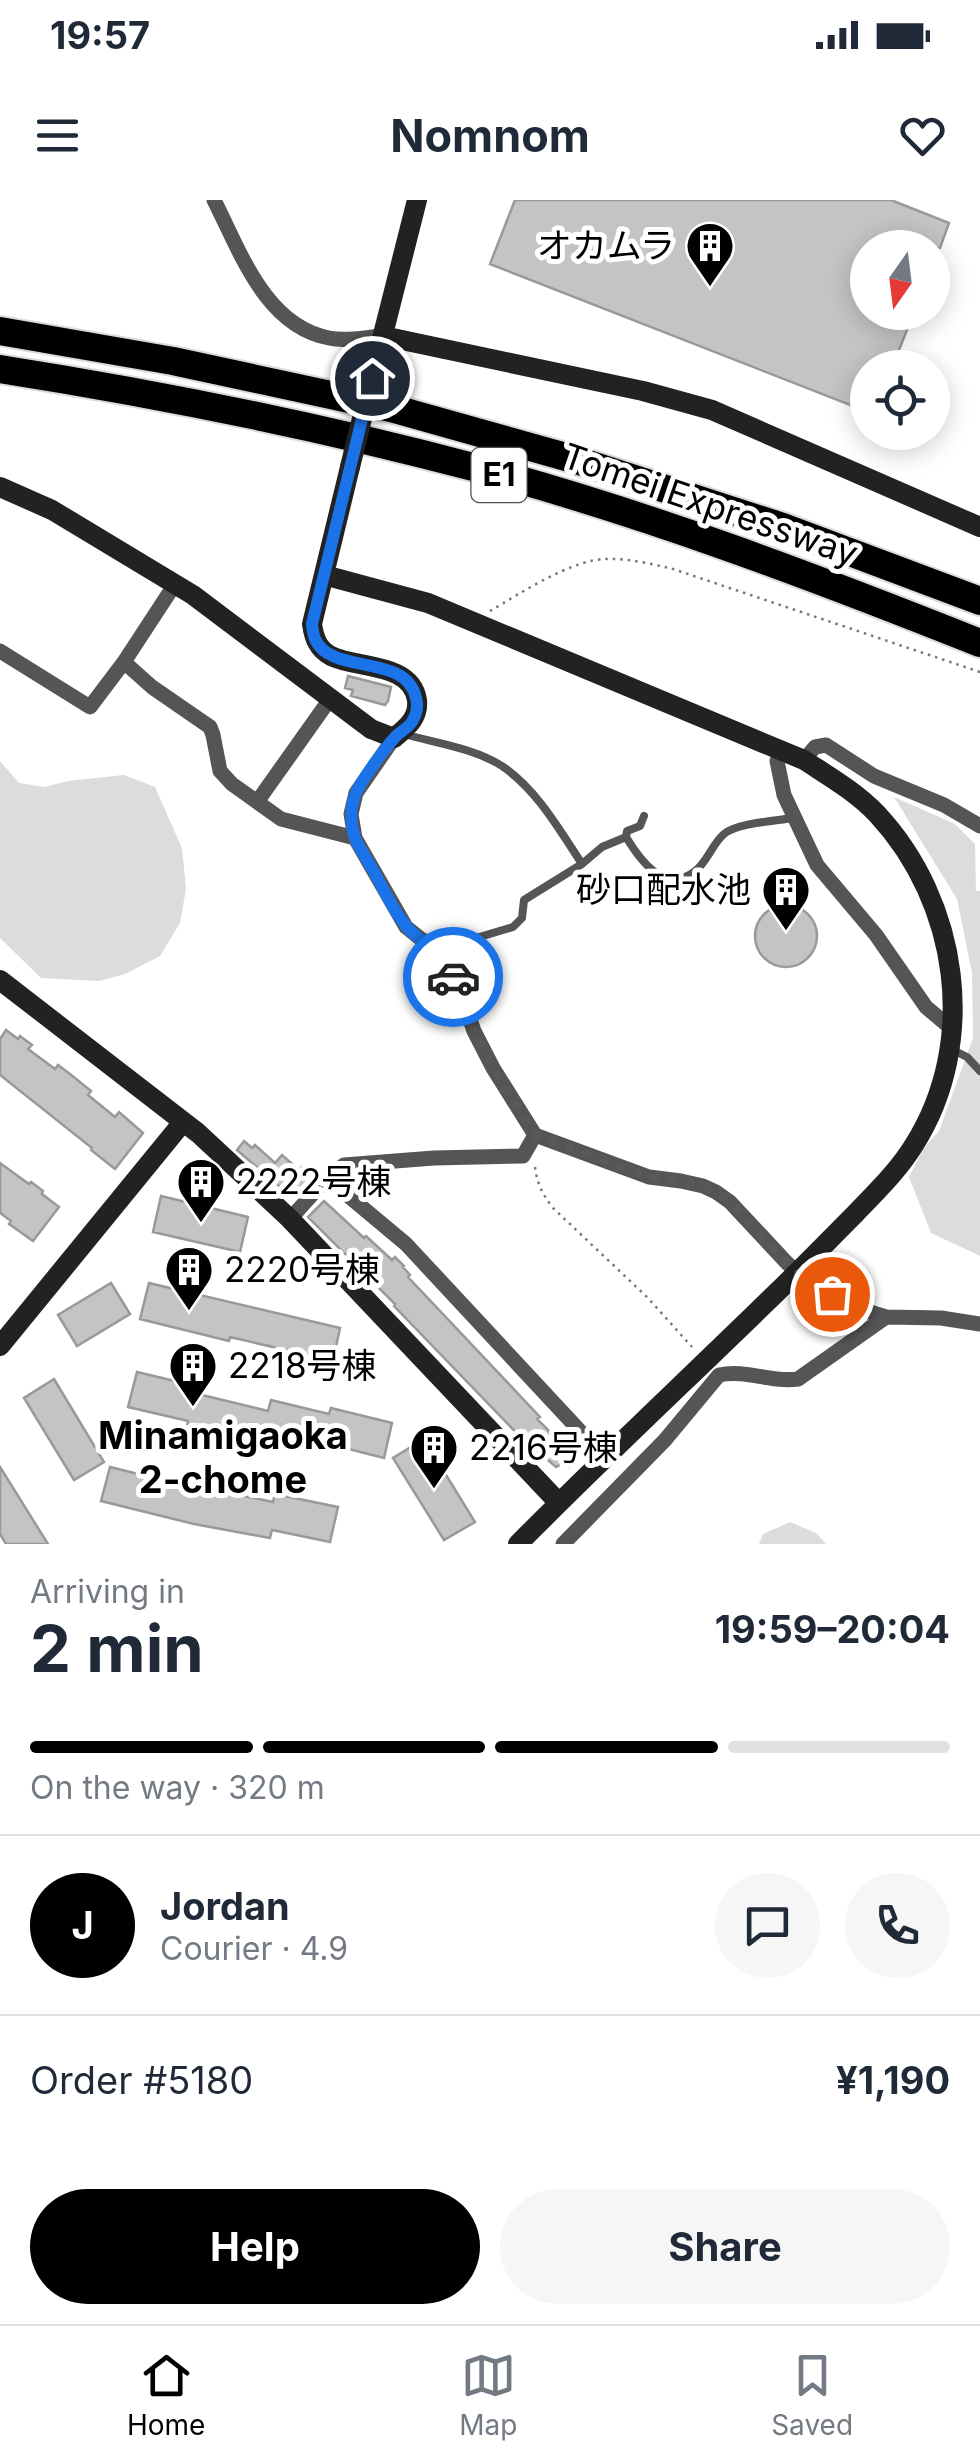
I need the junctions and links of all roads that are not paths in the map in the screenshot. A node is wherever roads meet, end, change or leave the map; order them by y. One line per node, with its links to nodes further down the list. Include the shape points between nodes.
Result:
1 (214, 200): 4 (street, via 254,279 290,322 334,340)
2 (416, 200): 4 (street)
3 (0, 331): 10 (highway, Tomei Expressway / E1, via 391,408 782,527)
4 (383, 336): 7 (street, via 712,410); 8 (street, bridge)
5 (0, 369): 11 (highway, Tomei Expressway / E1, via 308,427 474,468 633,515)
6 (0, 487): 9 (street, via 52,510)
7 (980, 528)
8 (324, 575): 15 (street, via 314,638 332,656 394,672 415,691 413,722); 16 (street, via 428,603)
9 (175, 584): 13 (street); 14 (street)
10 (980, 601)
11 (980, 643)
12 (0, 651): 13 (street, via 90,707)
13 (124, 662): 18 (street, via 210,727 220,771)
14 (330, 699): 15 (street, via 371,730); 18 (street)
15 (397, 735): 23 (street, via 356,793); 24 (lane, via 500,765 526,786)
16 (782, 750): 17 (street); 20 (street, via 778,767)
17 (804, 760): 21 (street, via 815,746 826,745 874,776); 27 (street, via 874,811 911,858 938,912 947,949)
18 (257, 802): 23 (street, via 281,819)
19 (644, 816): 22 (lane)
20 (793, 818): 22 (lane, via 724,832 694,872 678,879 650,869); 27 (street, via 818,865)
21 (980, 826)
22 (626, 837): 24 (lane)
23 (355, 838): 25 (street, via 406,927)
24 (582, 864): 25 (lane, via 524,900 522,918 513,926)
25 (444, 948): 30 (street, via 474,1031)
26 (0, 980): 29 (street)
27 (951, 1039): 28 (lane); 33 (street, via 940,1090 916,1142)
28 (980, 1071)
29 (183, 1122): 32 (street); 36 (street)
30 (532, 1141): 31 (street, via 523,1156 357,1162); 33 (street, via 716,1192)
31 (327, 1178): 32 (street); 38 (street, via 406,1244 587,1439)
32 (290, 1219): 39 (street)
33 (798, 1272): 34 (street, via 856,1308); 37 (street)
34 (886, 1317): 35 (street); 37 (street, via 798,1379)
35 (980, 1324)
36 (0, 1346)
37 (712, 1368): 39 (street); 41 (street, via 665,1440)
38 (595, 1420)
39 (558, 1503): 40 (street)
40 (518, 1544)
41 (563, 1544)

